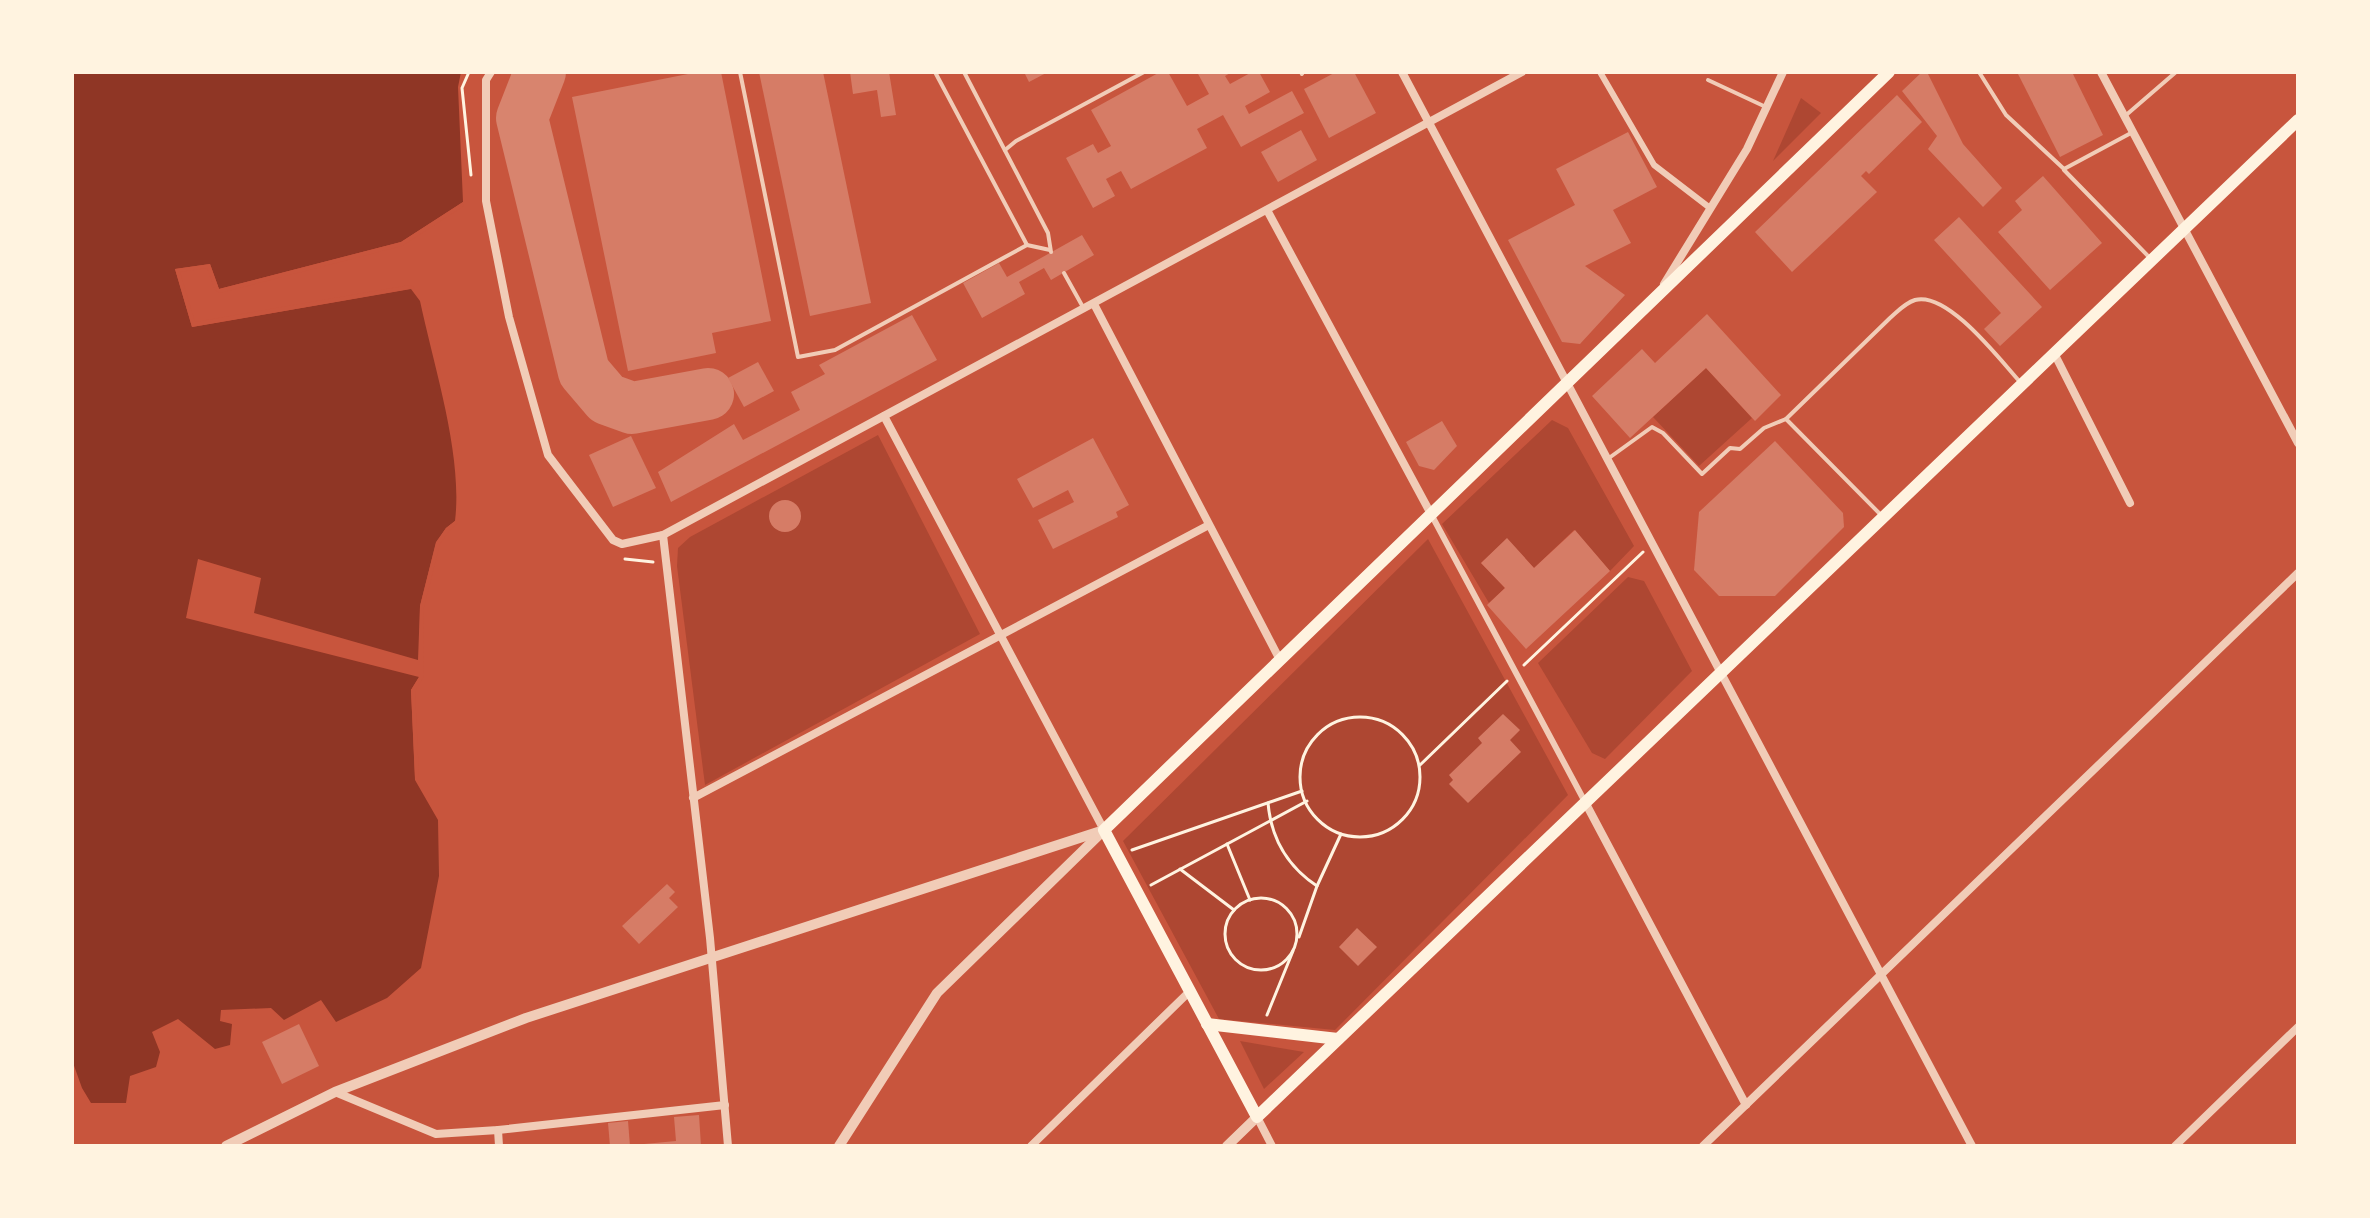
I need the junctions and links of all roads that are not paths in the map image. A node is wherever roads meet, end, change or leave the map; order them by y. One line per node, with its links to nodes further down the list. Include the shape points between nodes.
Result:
1 (491, 72): 42 (street, via 486,80 486,201 509,317 548,455 613,540 622,544)
2 (740, 72): 25 (lane, via 798,357 835,350)
3 (935, 72): 25 (lane)
4 (964, 72): 20 (lane)
5 (1144, 72): 20 (lane)
6 (1402, 72): 18 (street)
7 (1522, 72): 18 (street)
8 (1600, 72): 22 (street, via 1654,165)
9 (1783, 72): 15 (street)
10 (1889, 72): 28 (main road)
11 (1979, 72): 21 (lane, via 2006,115)
12 (2101, 72): 16 (street)
13 (2176, 72): 16 (lane)
14 (1708, 80): 15 (lane)
15 (1768, 108): 22 (street)
16 (2125, 116): 19 (street)
17 (2298, 120): 24 (main road)
18 (1428, 122): 23 (street); 32 (street)
19 (2133, 132): 21 (lane); 24 (street)
20 (1005, 150): 25 (lane, via 1048,233 1051,251)
21 (2064, 169): 26 (lane)
22 (1710, 208): 28 (street)
23 (1267, 210): 29 (street); 39 (street)
24 (2184, 228): 26 (main road); 36 (street)
25 (1027, 245)
26 (2152, 259): 31 (main road)
27 (1064, 273): 30 (lane)
28 (1656, 297): 32 (main road)
29 (1094, 304): 30 (street); 41 (street)
30 (1084, 309): 34 (street)
31 (2054, 353): 33 (main road); 38 (street)
32 (1567, 383): 37 (street); 39 (main road)
33 (2022, 384): 35 (lane, via 1962,320 1930,299 1918,299 1905,304); 40 (main road)
34 (884, 416): 42 (street); 44 (street)
35 (1786, 419): 37 (lane, via 1764,428 1740,449 1730,448 1702,474 1652,427); 40 (lane)
36 (2298, 443)
37 (1607, 460): 46 (street)
38 (2130, 503)
39 (1431, 514): 45 (main road); 48 (street)
40 (1883, 517): 46 (main road)
41 (1207, 526): 44 (street); 45 (street)
42 (663, 535): 47 (street)
43 (2298, 573): 51 (street)
44 (1000, 637): 47 (street); 49 (street)
45 (1280, 660): 49 (main road)
46 (1719, 674): 48 (main road); 51 (street)
47 (693, 798): 50 (street)
48 (1585, 802): 55 (main road); 58 (street)
49 (1104, 830): 50 (street); 52 (main road); 64 (street, via 937,993)
50 (710, 960): 56 (street, via 526,1018); 57 (street)
51 (1881, 975): 58 (street); 69 (street)
52 (1190, 991): 53 (main road); 65 (street)
53 (1207, 1024): 55 (main road); 59 (main road)
54 (2298, 1027): 70 (street)
55 (1338, 1039): 59 (main road)
56 (335, 1092): 60 (street, via 436,1134); 61 (street)
57 (725, 1105): 60 (street); 63 (street)
58 (1746, 1105): 68 (street)
59 (1257, 1117): 66 (street); 67 (street)
60 (498, 1130): 62 (street)
61 (226, 1146)
62 (499, 1146)
63 (728, 1146)
64 (839, 1146)
65 (1031, 1146)
66 (1227, 1146)
67 (1272, 1146)
68 (1703, 1146)
69 (1972, 1146)
70 (2175, 1146)

